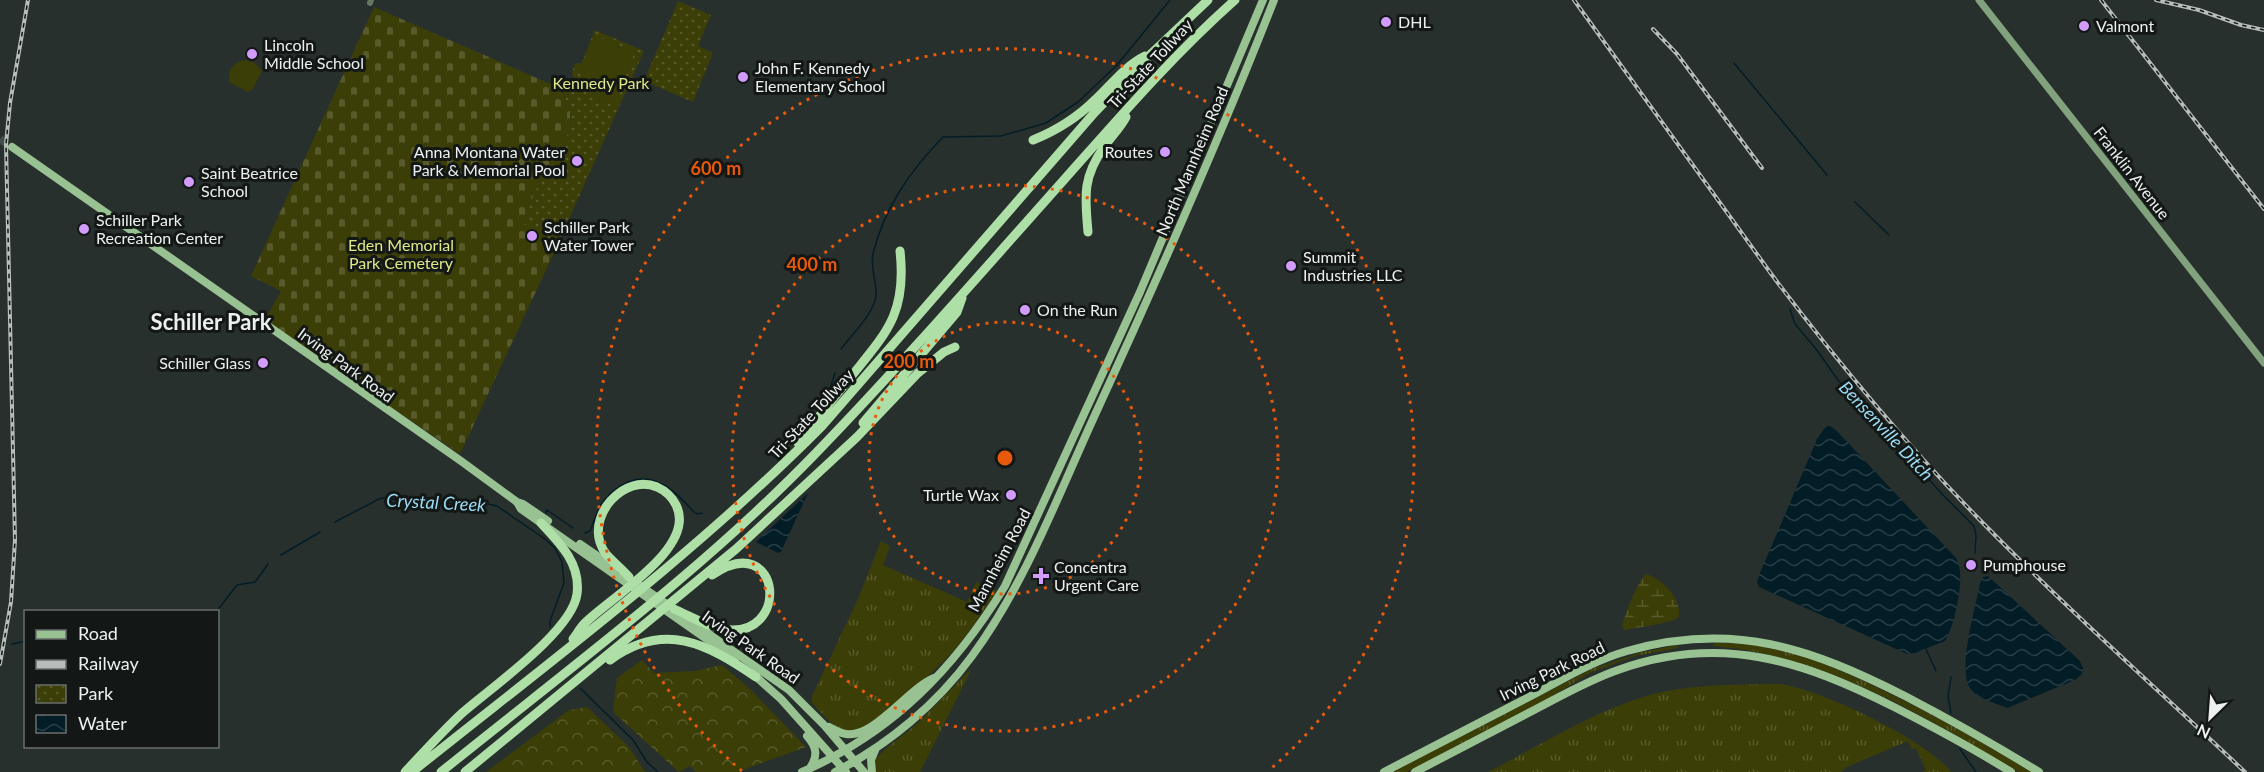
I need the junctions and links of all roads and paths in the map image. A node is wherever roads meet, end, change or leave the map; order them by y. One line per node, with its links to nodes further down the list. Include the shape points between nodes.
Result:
1 (1208, 0): 6 (highway, Tri-State Tollway)
2 (1235, 0): 7 (highway, Tri-State Tollway)
3 (1263, 0): 13 (main road, North Mannheim Road)
4 (1275, 0): 14 (main road, North Mannheim Road)
5 (1979, 0): 16 (main road, Franklin Avenue)
6 (1152, 53): 8 (highway, via 1132,63 1067,124); 18 (highway, Tri-State Tollway, via 1095,112 822,426)
7 (1134, 101): 10 (highway, via 1088,176); 12 (highway, Tri-State Tollway)
8 (1033, 140)
9 (12, 147): 19 (main road, Irving Park Road)
10 (1088, 232)
11 (900, 251): 18 (highway, via 901,291 885,336)
12 (965, 292): 17 (highway, via 957,312); 38 (highway, Tri-State Tollway, via 807,462 733,533)
13 (1124, 328): 26 (main road, Mannheim Road, via 1005,586 973,636)
14 (1133, 332): 30 (main road, Mannheim Road, via 1027,563 993,625 948,685 919,714)
15 (955, 347): 17 (highway, via 918,373)
16 (2264, 363)
17 (830, 461): 23 (highway)
18 (774, 474): 22 (highway, Tri-State Tollway, via 717,526)
19 (517, 502): 20 (main road, Irving Park Road); 21 (main road, Irving Park Road)
20 (541, 523): 25 (main road, Irving Park Road); 36 (highway, via 574,567 578,589 573,607 535,653 460,716)
21 (628, 577): 22 (highway, via 603,548 598,528 615,496 643,484 660,488 670,496 678,509 680,525 670,548); 23 (main road, Irving Park Road)
22 (644, 580): 24 (highway, Tri-State Tollway, via 635,594); 24 (highway, via 626,588 583,625)
23 (674, 604): 23 (highway, via 715,573 741,562 762,570 771,589 765,614 744,628 721,629); 28 (main road, Irving Park Road, via 789,690); 29 (highway, via 639,628)
24 (566, 649): 37 (highway, Tri-State Tollway)
25 (756, 676): 27 (main road, Irving Park Road); 29 (highway, via 695,642 675,638 646,641 621,652)
26 (939, 677): 28 (main road, via 922,683 861,733 846,735); 31 (main road, Mannheim Road, via 889,721)
27 (769, 688): 32 (main road, Irving Park Road); 34 (main road, via 815,746 816,757)
28 (824, 725): 31 (main road, Irving Park Road)
29 (521, 726): 39 (highway)
30 (876, 747): 33 (main road, Mannheim Road); 41 (main road)
31 (845, 750): 32 (main road, Mannheim Road); 33 (main road, Irving Park Road)
32 (832, 756): 34 (main road, Mannheim Road); 35 (main road, Irving Park Road)
33 (855, 761): 35 (main road, Mannheim Road); 40 (main road, Irving Park Road)
34 (806, 770)
35 (841, 771)
36 (405, 772)
37 (412, 772)
38 (441, 772)
39 (465, 772)
40 (864, 772)
41 (872, 772)
42 (1384, 772): 45 (main road, Irving Park Road, via 1611,657 1674,641 1718,638 1790,647 1840,665 1964,727)
43 (1415, 772): 44 (main road, Irving Park Road, via 1606,674 1656,659 1716,652 1777,659 1822,674 1926,724)
44 (2012, 772)
45 (2039, 772)

